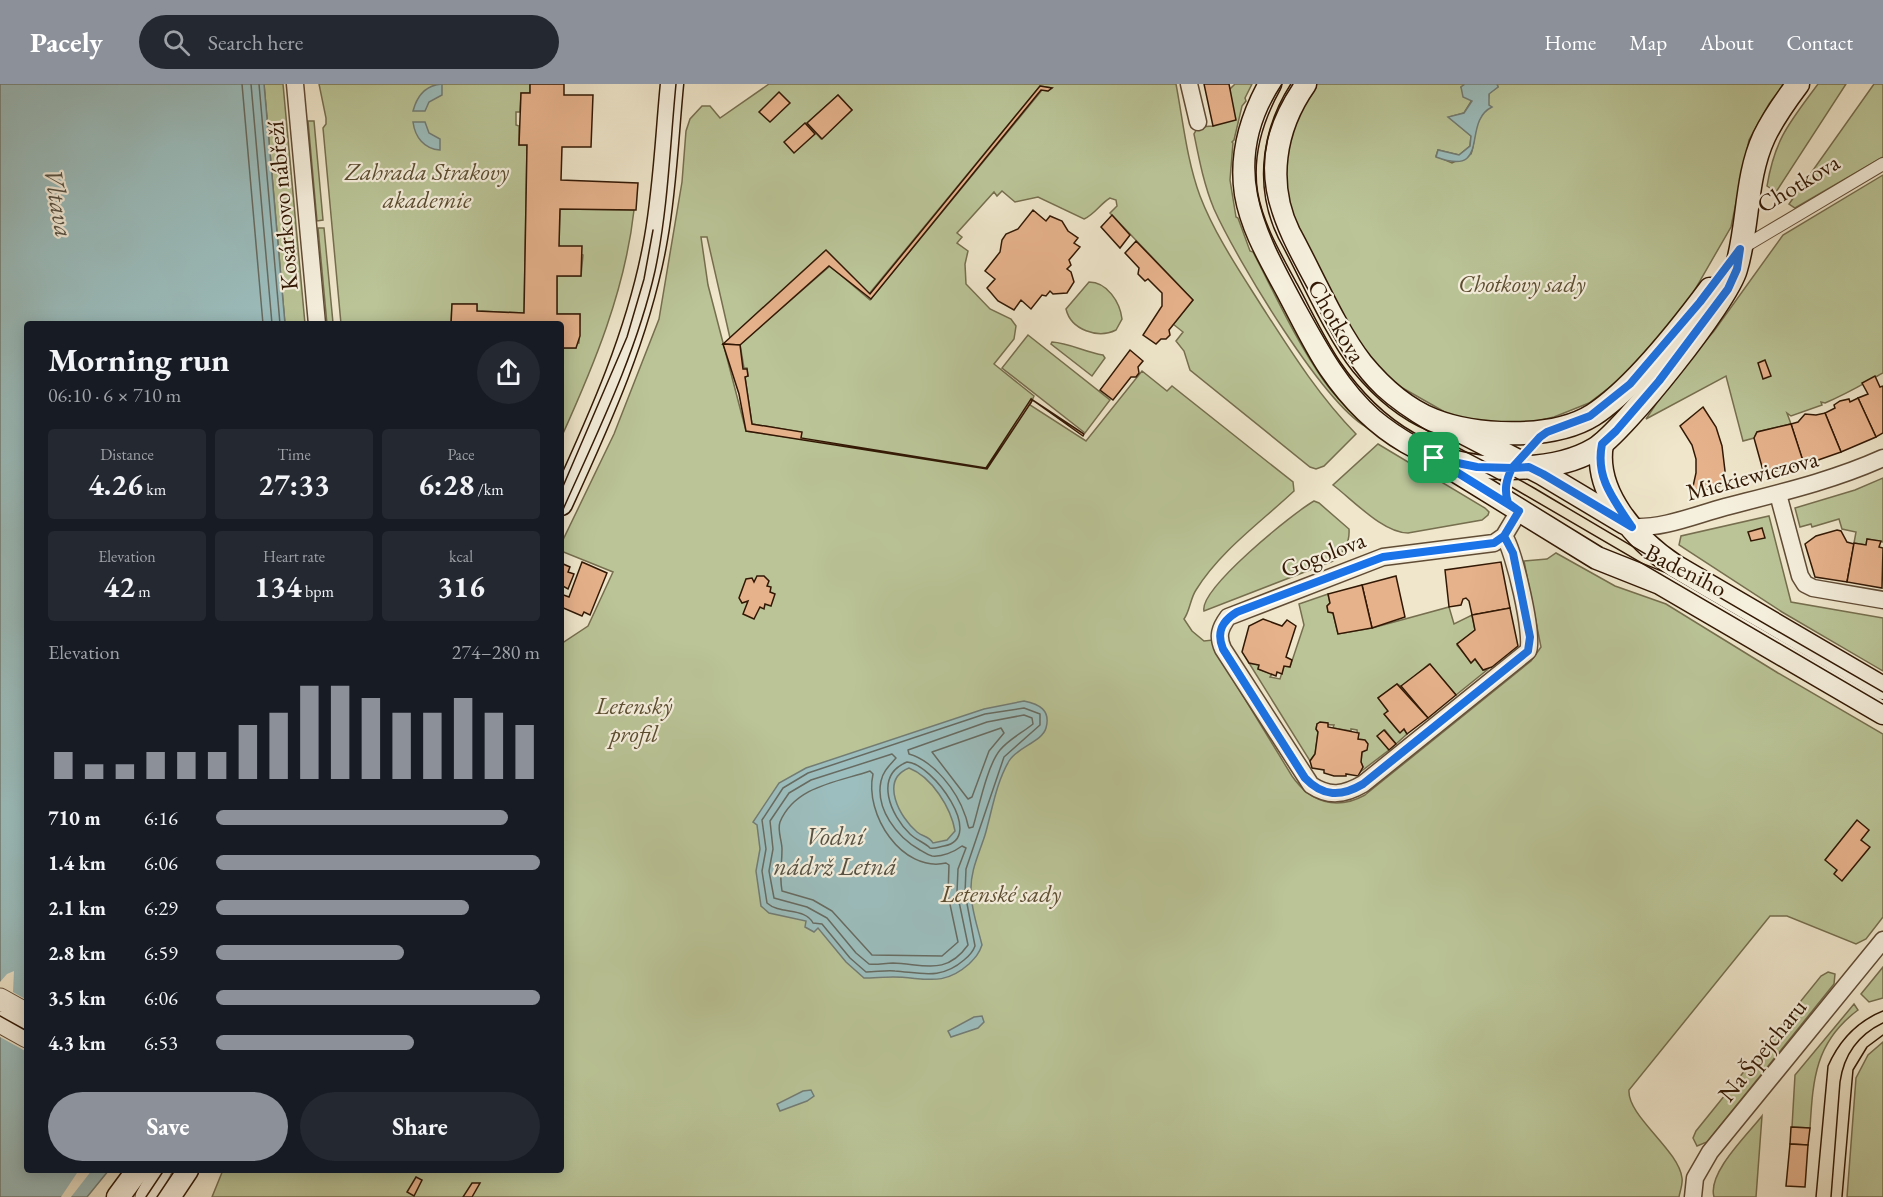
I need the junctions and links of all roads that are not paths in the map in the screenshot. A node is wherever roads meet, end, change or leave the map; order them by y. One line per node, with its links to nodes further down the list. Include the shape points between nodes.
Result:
1 (295, 84): 10 (street, Kosárkovo nábřeží)
2 (672, 84): 18 (main road, via 659,217 641,305 631,340)
3 (1189, 84): 7 (street)
4 (1270, 84): 14 (main road, Chotkova, via 1252,126 1245,167 1246,195 1259,235 1331,370 1372,417)
5 (1305, 84): 11 (main road, Chotkova, via 1284,123 1276,154 1275,182 1285,224 1362,364 1413,409)
6 (1798, 84): 9 (main road, via 1775,117 1759,151)
7 (1198, 122)
8 (1883, 164): 9 (street, Chotkova)
9 (1740, 249): 12 (main road, Chotkova, via 1700,302 1618,395 1590,416); 13 (main road, Chotkova, via 1728,289 1659,381)
10 (317, 321)
11 (1448, 424): 12 (main road, Chotkova, via 1474,430); 16 (main road, Chotkova)
12 (1547, 432): 16 (main road, via 1532,444)
13 (1602, 444): 16 (main road, Chotkova, via 1567,461); 20 (main road, Badeniho, via 1602,479)
14 (1434, 458): 16 (main road, Chotkova, via 1477,467); 19 (main road, Badeniho)
15 (1883, 458): 17 (street, Mickiewiczova)
16 (1519, 466): 19 (main road, via 1506,483); 20 (main road, Badeniho)
17 (1778, 494): 20 (street, Mickiewiczova, via 1661,525); 22 (street, via 1805,584)
18 (564, 497)
19 (1513, 507): 21 (street); 24 (main road, Badeniho, via 1597,558 1660,583)
20 (1632, 527): 23 (main road, Badeniho, via 1675,566)
21 (1504, 536): 21 (street, Gogolova, via 1513,553 1530,637 1528,651 1351,791 1326,793 1305,778 1219,640 1228,617 1383,557 1494,543)
22 (1883, 600)
23 (1883, 688)
24 (1883, 713)
25 (1883, 940): 36 (street, Na Špejcharu, via 1710,1152 1695,1178)
26 (0, 999): 27 (street)
27 (24, 1012)
28 (0, 1022): 29 (street)
29 (24, 1035)
30 (136, 1173): 33 (main road)
31 (159, 1173): 34 (street)
32 (185, 1173): 35 (main road)
33 (118, 1197)
34 (146, 1197)
35 (169, 1197)
36 (1693, 1197)

